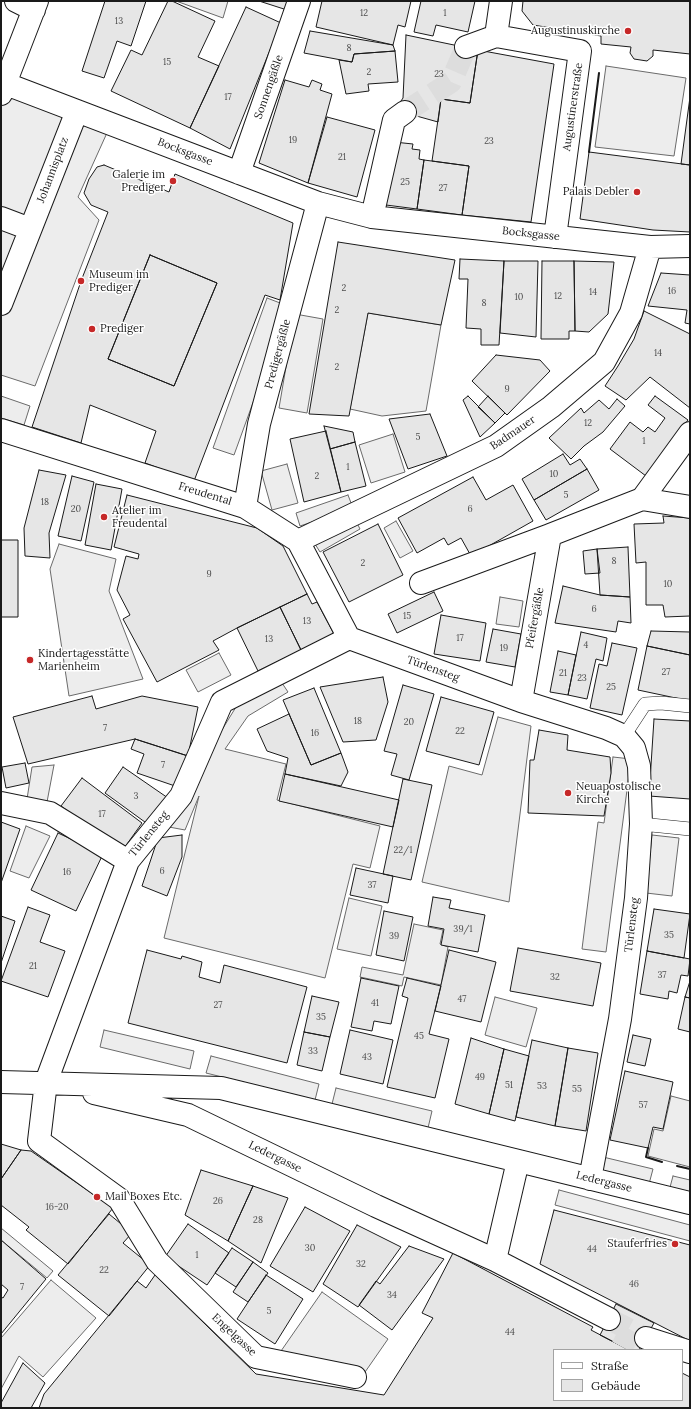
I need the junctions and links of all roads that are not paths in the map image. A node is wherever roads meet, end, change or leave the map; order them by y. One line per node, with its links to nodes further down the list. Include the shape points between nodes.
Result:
1 (299, 1): 9 (street, Sonnengäßle)
2 (501, 1): 4 (street)
3 (29, 4): 6 (street)
4 (496, 36): 5 (street); 14 (street, Augustinerstraße, via 580,51)
5 (466, 47)
6 (2, 86): 7 (street, Bocksgasse)
7 (77, 111): 9 (street, Bocksgasse); 13 (street, Johannisplatz)
8 (405, 112): 11 (street, via 394,120)
9 (239, 173): 10 (street, Bocksgasse)
10 (318, 203): 11 (street, Bocksgasse); 21 (street, Predigergäßle, via 259,424)
11 (372, 217): 14 (street, Bocksgasse)
12 (1, 218): 13 (street)
13 (30, 229): 17 (street, Johannisplatz)
14 (555, 237): 16 (street, Bocksgasse)
15 (690, 246): 16 (street, Bocksgasse)
16 (650, 247): 24 (street, Badmauer, via 631,313 604,362 550,408 496,446)
17 (1, 304)
18 (1, 430): 21 (street, Freudental)
19 (690, 433): 20 (street)
20 (642, 499): 22 (street); 23 (street)
21 (245, 507): 24 (street, Freudental)
22 (690, 507)
23 (550, 535): 25 (street); 27 (street, Pfeifergäßle)
24 (298, 541): 26 (street, Freudental)
25 (421, 583)
26 (349, 638): 27 (street, Türlensteg); 33 (street, Türlensteg, via 222,702 181,796)
27 (521, 700): 29 (street, Türlensteg)
28 (690, 706): 29 (lane, via 645,704)
29 (624, 736): 31 (street, Türlensteg, via 634,748 639,766)
30 (1, 803): 33 (street, via 50,813)
31 (641, 824): 32 (lane); 37 (street, Türlensteg, via 636,898 620,1019)
32 (690, 829)
33 (128, 861): 35 (street, Türlensteg)
34 (1, 1082): 35 (street, Ledergasse)
35 (46, 1082): 36 (street, Ledergasse, via 221,1088); 39 (street, Ledergasse, via 188,1115); 43 (street, Engelgasse, via 39,1140 119,1199 157,1261 256,1357)
36 (518, 1161): 37 (street, Ledergasse); 39 (street)
37 (590, 1179): 38 (street, Ledergasse)
38 (690, 1203)
39 (495, 1260): 40 (street, Ledergasse)
40 (609, 1319)
41 (646, 1338): 42 (street)
42 (681, 1349)
43 (355, 1377)

